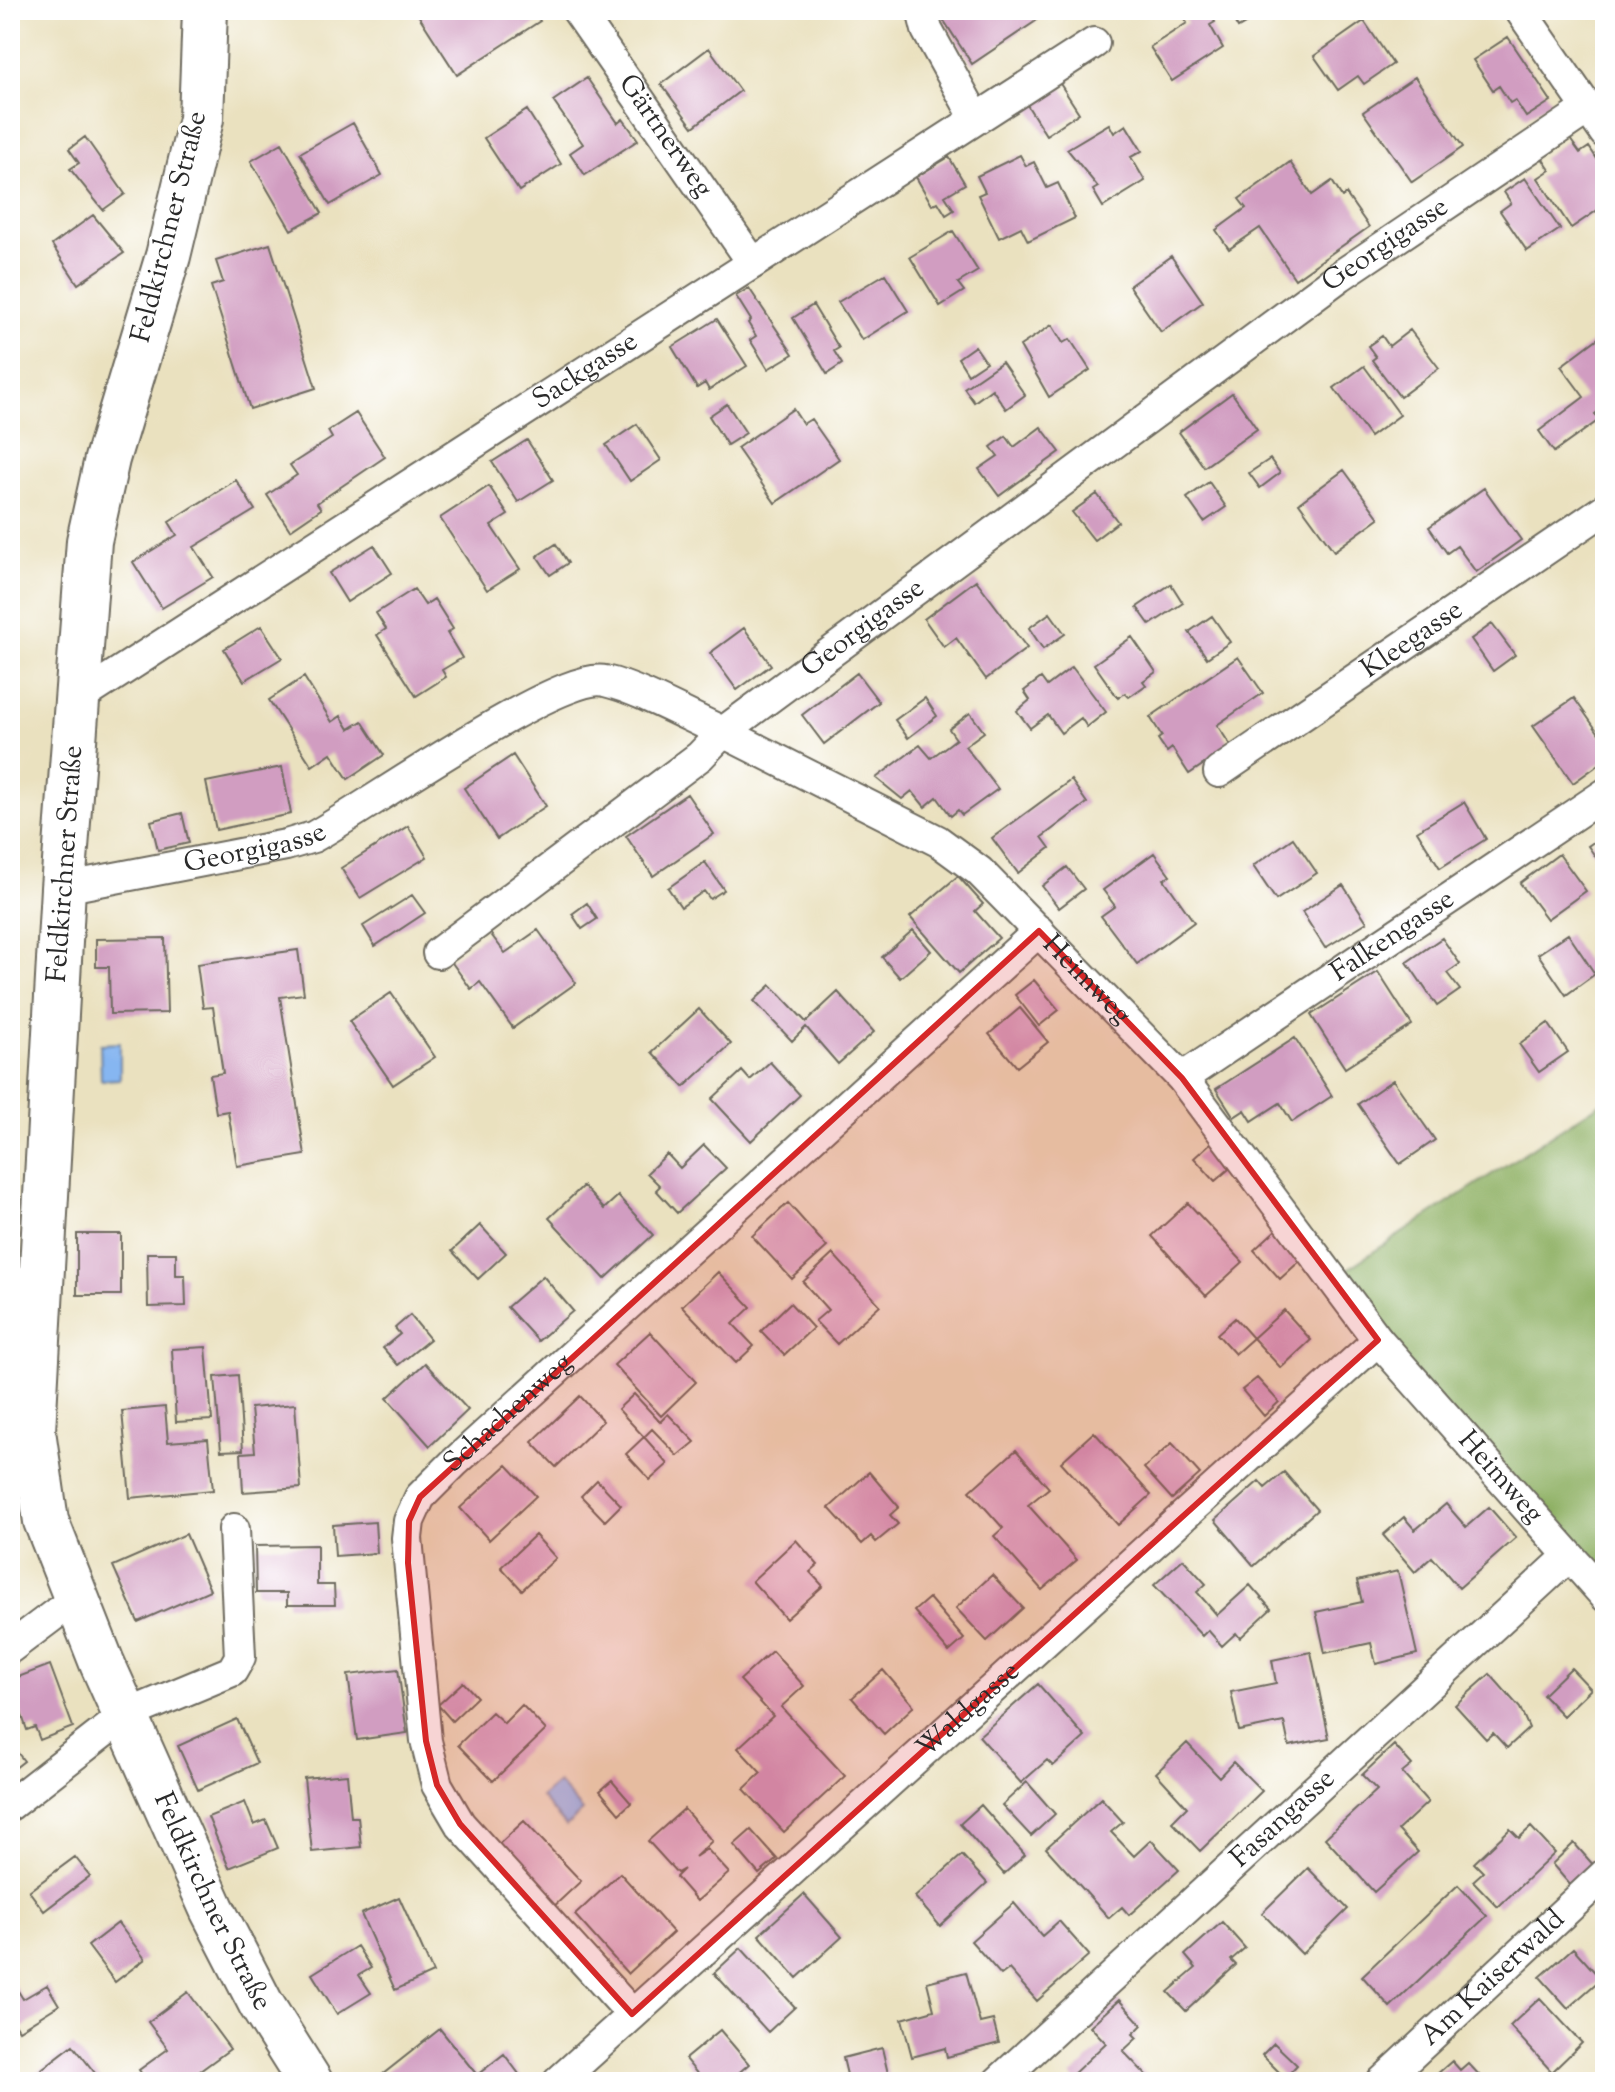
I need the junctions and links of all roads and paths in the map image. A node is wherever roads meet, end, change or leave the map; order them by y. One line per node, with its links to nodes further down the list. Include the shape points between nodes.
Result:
1 (205, 10): 10 (street, Feldkirchner Straße, via 201,119 89,541)
2 (577, 10): 8 (street, Gärtnerweg)
3 (922, 10): 6 (street, via 927,30)
4 (1520, 10): 7 (street)
5 (1094, 43): 6 (street, Sackgasse)
6 (975, 117): 8 (street, Sackgasse)
7 (1597, 120): 11 (street, Georgigasse, via 1340,276)
8 (753, 263): 10 (street, Sackgasse)
9 (1605, 509): 12 (street, Kleegasse)
10 (78, 699): 14 (street, Feldkirchner Straße)
11 (723, 732): 14 (street, Georgigasse, via 604,680 579,683 528,706 313,837); 15 (street, Heimweg, via 948,847); 16 (street, via 700,756)
12 (1219, 772)
13 (1605, 794): 17 (street, Falkengasse)
14 (63, 888): 19 (street, Feldkirchner Straße)
15 (1039, 931): 17 (street, Heimweg); 28 (street, Schachenweg, via 454,1463 413,1508 408,1563 426,1741 437,1785 460,1824)
16 (438, 953)
17 (1182, 1078): 18 (street, Heimweg)
18 (1378, 1340): 21 (street, Heimweg); 28 (street, Waldgasse)
19 (21, 1430): 23 (street, Feldkirchner Straße)
20 (234, 1529): 25 (street, via 240,1657 232,1671)
21 (1569, 1556): 22 (street, Heimweg); 31 (street, Fasangasse)
22 (1605, 1596)
23 (75, 1599): 24 (street); 25 (street, Feldkirchner Straße)
24 (10, 1648)
25 (124, 1716): 26 (street); 29 (street, Feldkirchner Straße)
26 (10, 1805)
27 (1605, 1874): 32 (street, Am Kaiserwald)
28 (632, 2014): 30 (street, Waldgasse)
29 (296, 2077)
30 (558, 2082)
31 (998, 2082)
32 (1382, 2082)

